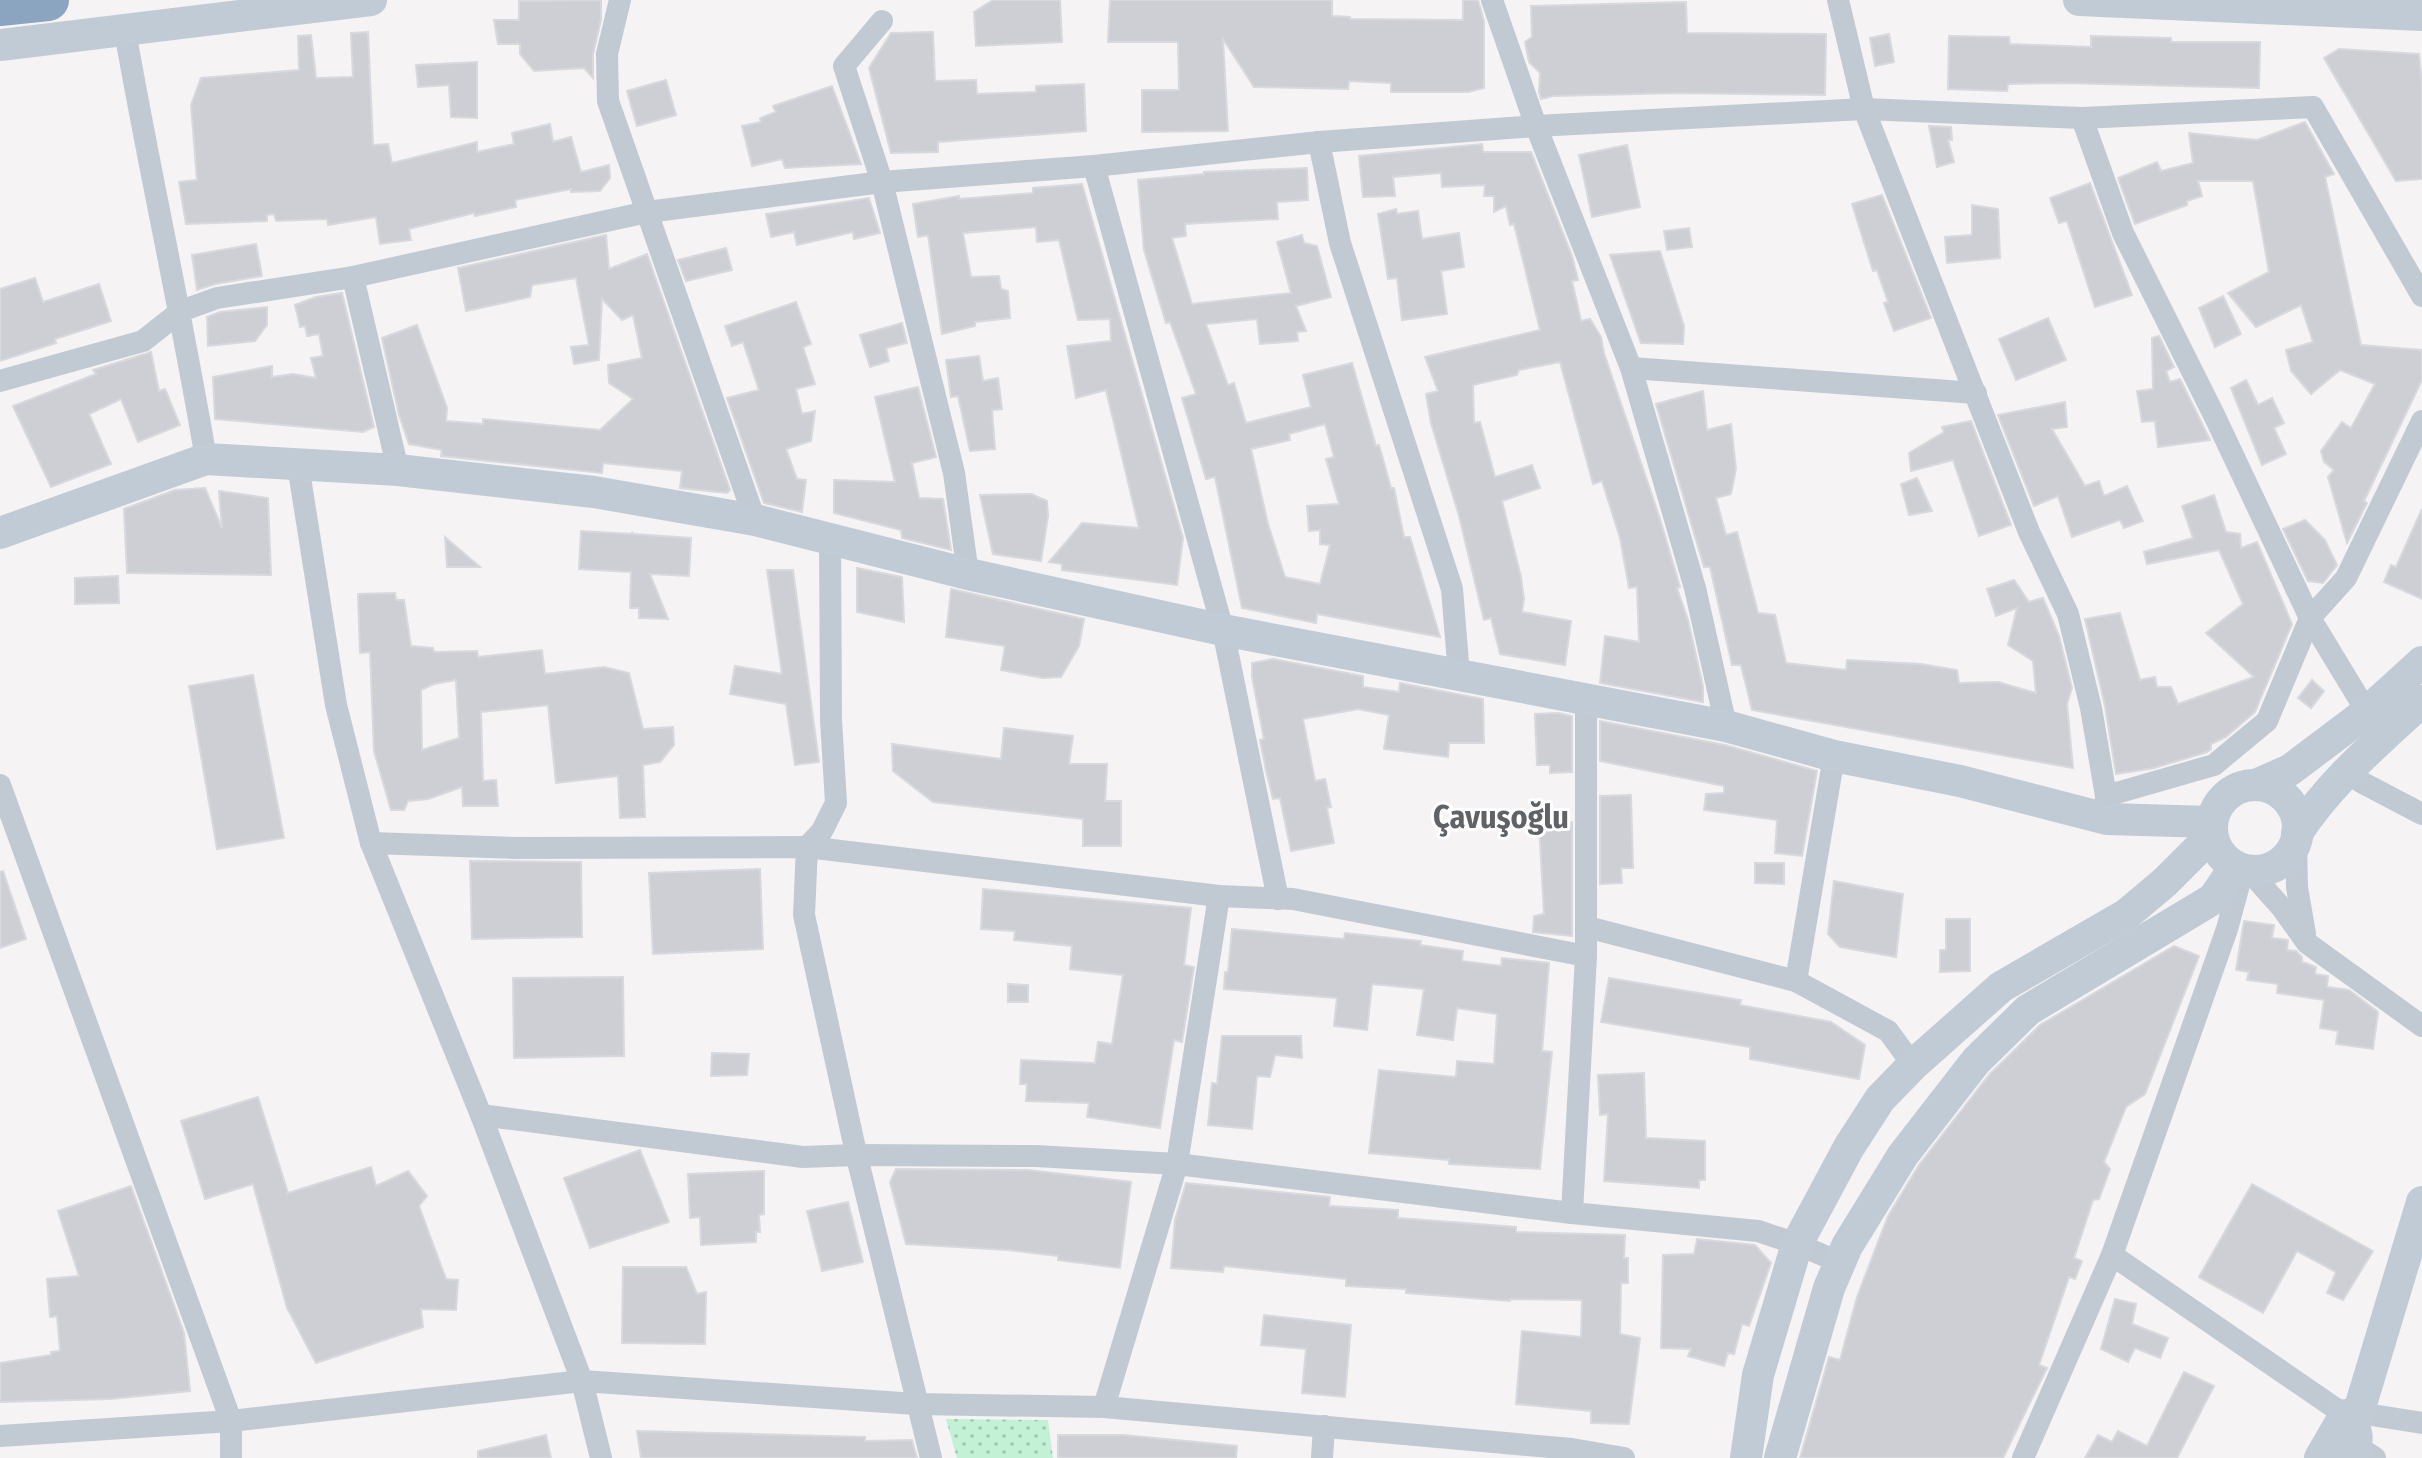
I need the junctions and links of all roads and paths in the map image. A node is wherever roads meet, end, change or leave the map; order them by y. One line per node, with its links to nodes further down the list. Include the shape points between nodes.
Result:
1 (371, 0): 8 (main road)
2 (620, 0): 16 (street, via 607,54 608,101)
3 (1492, 0): 12 (street)
4 (1838, 0): 10 (street)
5 (2079, 0): 6 (main road)
6 (2415, 17)
7 (882, 21): 15 (street, via 844,66)
8 (125, 31): 9 (main road); 19 (street)
9 (0, 45)
10 (1864, 109): 11 (street); 12 (street); 22 (street)
11 (2082, 118): 18 (street, via 2313,107); 31 (street, via 2123,233)
12 (1536, 126): 13 (street); 20 (street)
13 (1319, 142): 14 (street); 34 (street, via 1340,243 1452,589)
14 (1094, 166): 15 (street); 32 (street)
15 (882, 182): 16 (street); 30 (street, via 954,473)
16 (647, 212): 17 (street); 27 (street)
17 (353, 277): 19 (street, via 217,298); 26 (street)
18 (2422, 296)
19 (181, 311): 21 (street, via 143,341); 24 (street)
20 (1631, 368): 22 (street); 38 (street, via 1695,588)
21 (0, 381)
22 (1976, 393): 43 (street, via 2029,532 2068,614 2091,708)
23 (2422, 421): 31 (street, via 2346,578)
24 (206, 459): 25 (main road); 28 (main road)
25 (298, 465): 26 (main road); 47 (street, via 336,705)
26 (398, 470): 27 (main road, via 594,492)
27 (755, 520): 29 (main road)
28 (0, 533)
29 (830, 538): 30 (main road); 48 (street, via 836,803)
30 (968, 574): 32 (main road)
31 (2310, 618): 37 (street); 43 (street, via 2267,721 2214,765)
32 (1223, 630): 34 (main road); 51 (street)
33 (2422, 662): 37 (main road)
34 (1459, 675): 35 (main road)
35 (1586, 698): 38 (main road); 52 (street)
36 (2422, 701): 40 (main road)
37 (2367, 712): 42 (main road, via 2290,770)
38 (1726, 726): 39 (main road)
39 (1834, 756): 43 (main road); 55 (street)
40 (2346, 770): 44 (street); 46 (main road, via 2316,804)
41 (0, 785): 69 (street)
42 (2256, 785): 45 (main road, via 2225,796); 46 (main road, via 2283,794 2293,806 2299,825)
43 (2107, 808): 45 (main road)
44 (2422, 814)
45 (2212, 829): 49 (main road, via 2224,859); 57 (main road, via 2165,882 2127,914 2001,987)
46 (2296, 839): 49 (main road, via 2280,864 2266,870); 53 (street)
47 (371, 843): 48 (street); 58 (street)
48 (807, 847): 50 (street); 59 (street, via 804,915)
49 (2243, 869): 53 (street); 64 (street, via 2227,929); 65 (main road, via 2213,899 2028,1010 1976,1061 1903,1155)
50 (1219, 896): 51 (street); 60 (street)
51 (1278, 899): 54 (street)
52 (1587, 927): 54 (street); 55 (street)
53 (2307, 943): 56 (street)
54 (1586, 956): 62 (street)
55 (1796, 981): 57 (street, via 1888,1031)
56 (2422, 1026)
57 (1913, 1065): 63 (main road, via 1880,1099)
58 (481, 1115): 59 (street, via 803,1157); 66 (street)
59 (857, 1155): 60 (street, via 1036,1156); 67 (street)
60 (1177, 1164): 62 (street); 68 (street)
61 (2422, 1202): 73 (main road)
62 (1572, 1213): 63 (street, via 1758,1231)
63 (1797, 1244): 65 (street); 79 (main road, via 1758,1375)
64 (2112, 1255): 73 (street); 81 (street)
65 (1839, 1262): 80 (main road)
66 (582, 1381): 67 (street); 69 (street); 75 (street)
67 (916, 1404): 68 (street); 76 (street)
68 (1104, 1407): 71 (street)
69 (231, 1421): 72 (street); 74 (street)
70 (2422, 1423): 73 (street)
71 (1324, 1426): 77 (street); 78 (street)
72 (0, 1436)
73 (2357, 1436): 82 (main road)
74 (231, 1458)
75 (601, 1458)
76 (931, 1458)
77 (1322, 1458)
78 (1624, 1458)
79 (1746, 1458)
80 (1780, 1458)
81 (2023, 1458)
82 (2320, 1458)

